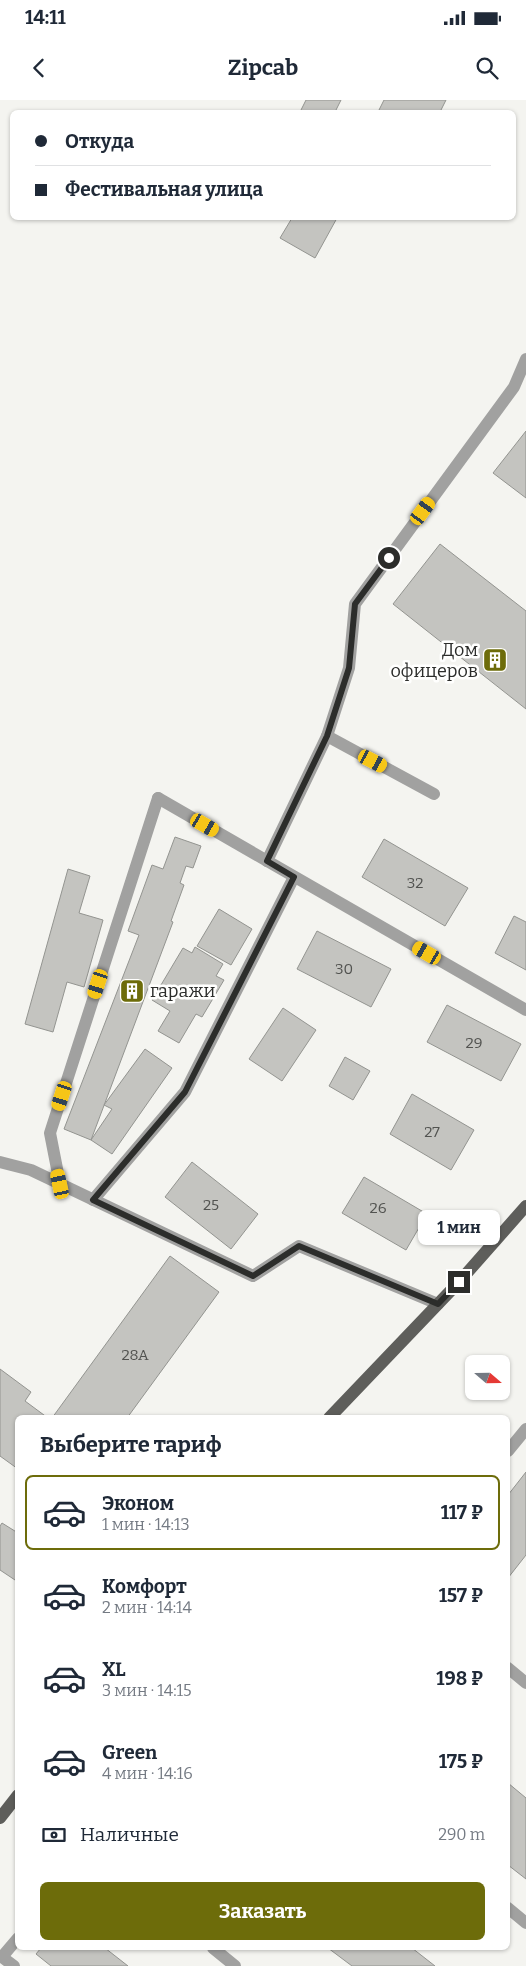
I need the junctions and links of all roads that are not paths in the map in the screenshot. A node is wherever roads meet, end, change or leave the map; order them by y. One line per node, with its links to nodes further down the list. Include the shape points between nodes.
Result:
1 (526, 360): 2 (street, via 514,388 355,604 349,668)
2 (327, 736): 3 (street); 4 (street)
3 (434, 794)
4 (267, 861): 5 (street); 8 (street, via 158,798 50,1133)
5 (294, 877): 6 (street); 9 (street, via 185,1092)
6 (526, 1010)
7 (0, 1162): 8 (street, via 32,1170)
8 (60, 1184): 9 (street)
9 (93, 1200): 11 (street, via 253,1276 299,1246)
10 (526, 1206): 11 (main road)
11 (438, 1304): 12 (main road)
12 (331, 1415)
13 (526, 1429): 14 (street)
14 (510, 1449)
15 (510, 1670): 16 (street)
16 (526, 1683)
17 (15, 1799): 18 (main road)
18 (0, 1818)
19 (510, 1910): 20 (street)
20 (526, 1923)
21 (15, 1941): 23 (street, via 2,1956)
22 (215, 1950): 24 (street)
23 (14, 1966)
24 (235, 1966)

